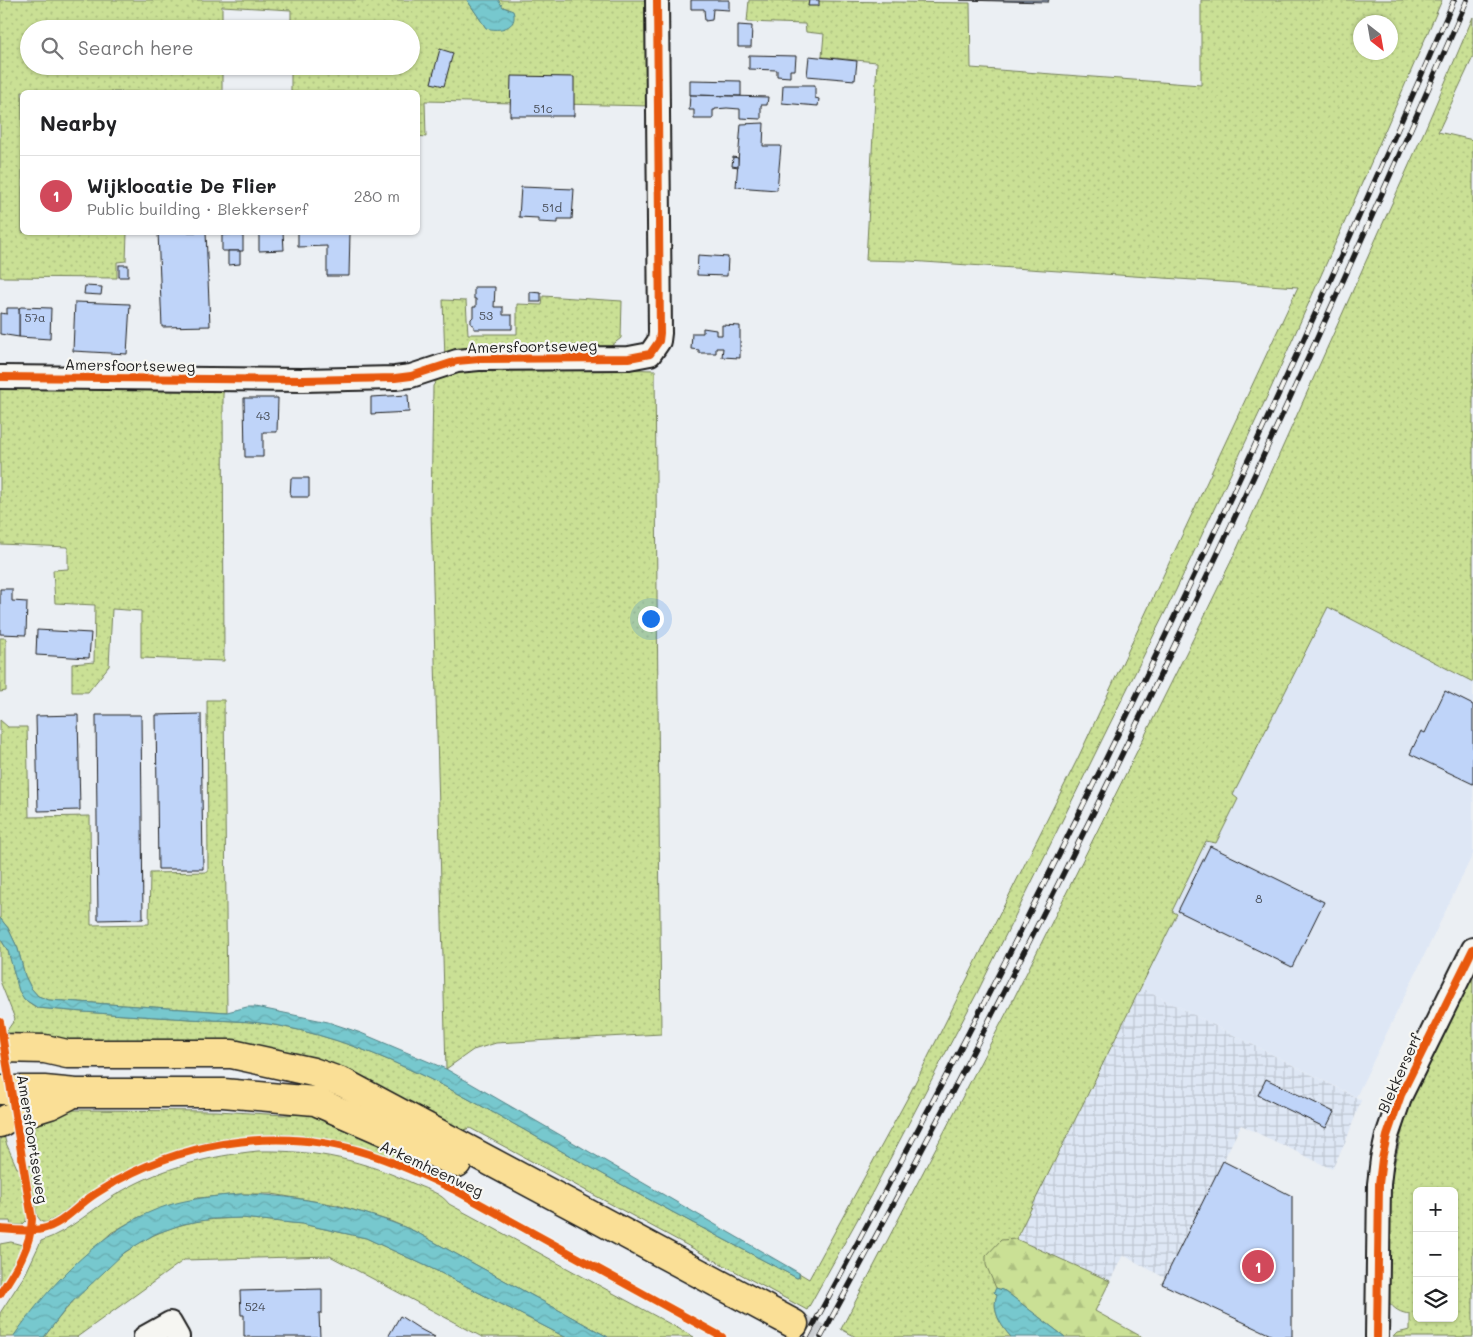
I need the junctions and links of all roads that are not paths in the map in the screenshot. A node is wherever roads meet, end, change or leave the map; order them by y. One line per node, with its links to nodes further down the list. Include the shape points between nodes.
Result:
1 (657, 0): 2 (street, Amersfoortseweg, via 660,333 659,341 650,354 629,358 479,359 458,361 395,378)
2 (0, 377)
3 (1473, 949): 13 (street, Blekkerserf, via 1401,1095 1387,1136 1379,1184)
4 (0, 1048): 5 (main road, Arkemheenweg, via 45,1049)
5 (67, 1054): 6 (main road, Arkemheenweg, via 46,1062); 10 (main road, Arkemheenweg, via 232,1054 313,1072 344,1083)
6 (0, 1062)
7 (0, 1090): 8 (main road, Arkemheenweg)
8 (76, 1093): 9 (main road); 10 (main road, Arkemheenweg, via 223,1093 315,1101 447,1158)
9 (0, 1123)
10 (786, 1330)
11 (145, 1337): 12 (street, via 170,1323)
12 (178, 1337)
13 (1377, 1337)

